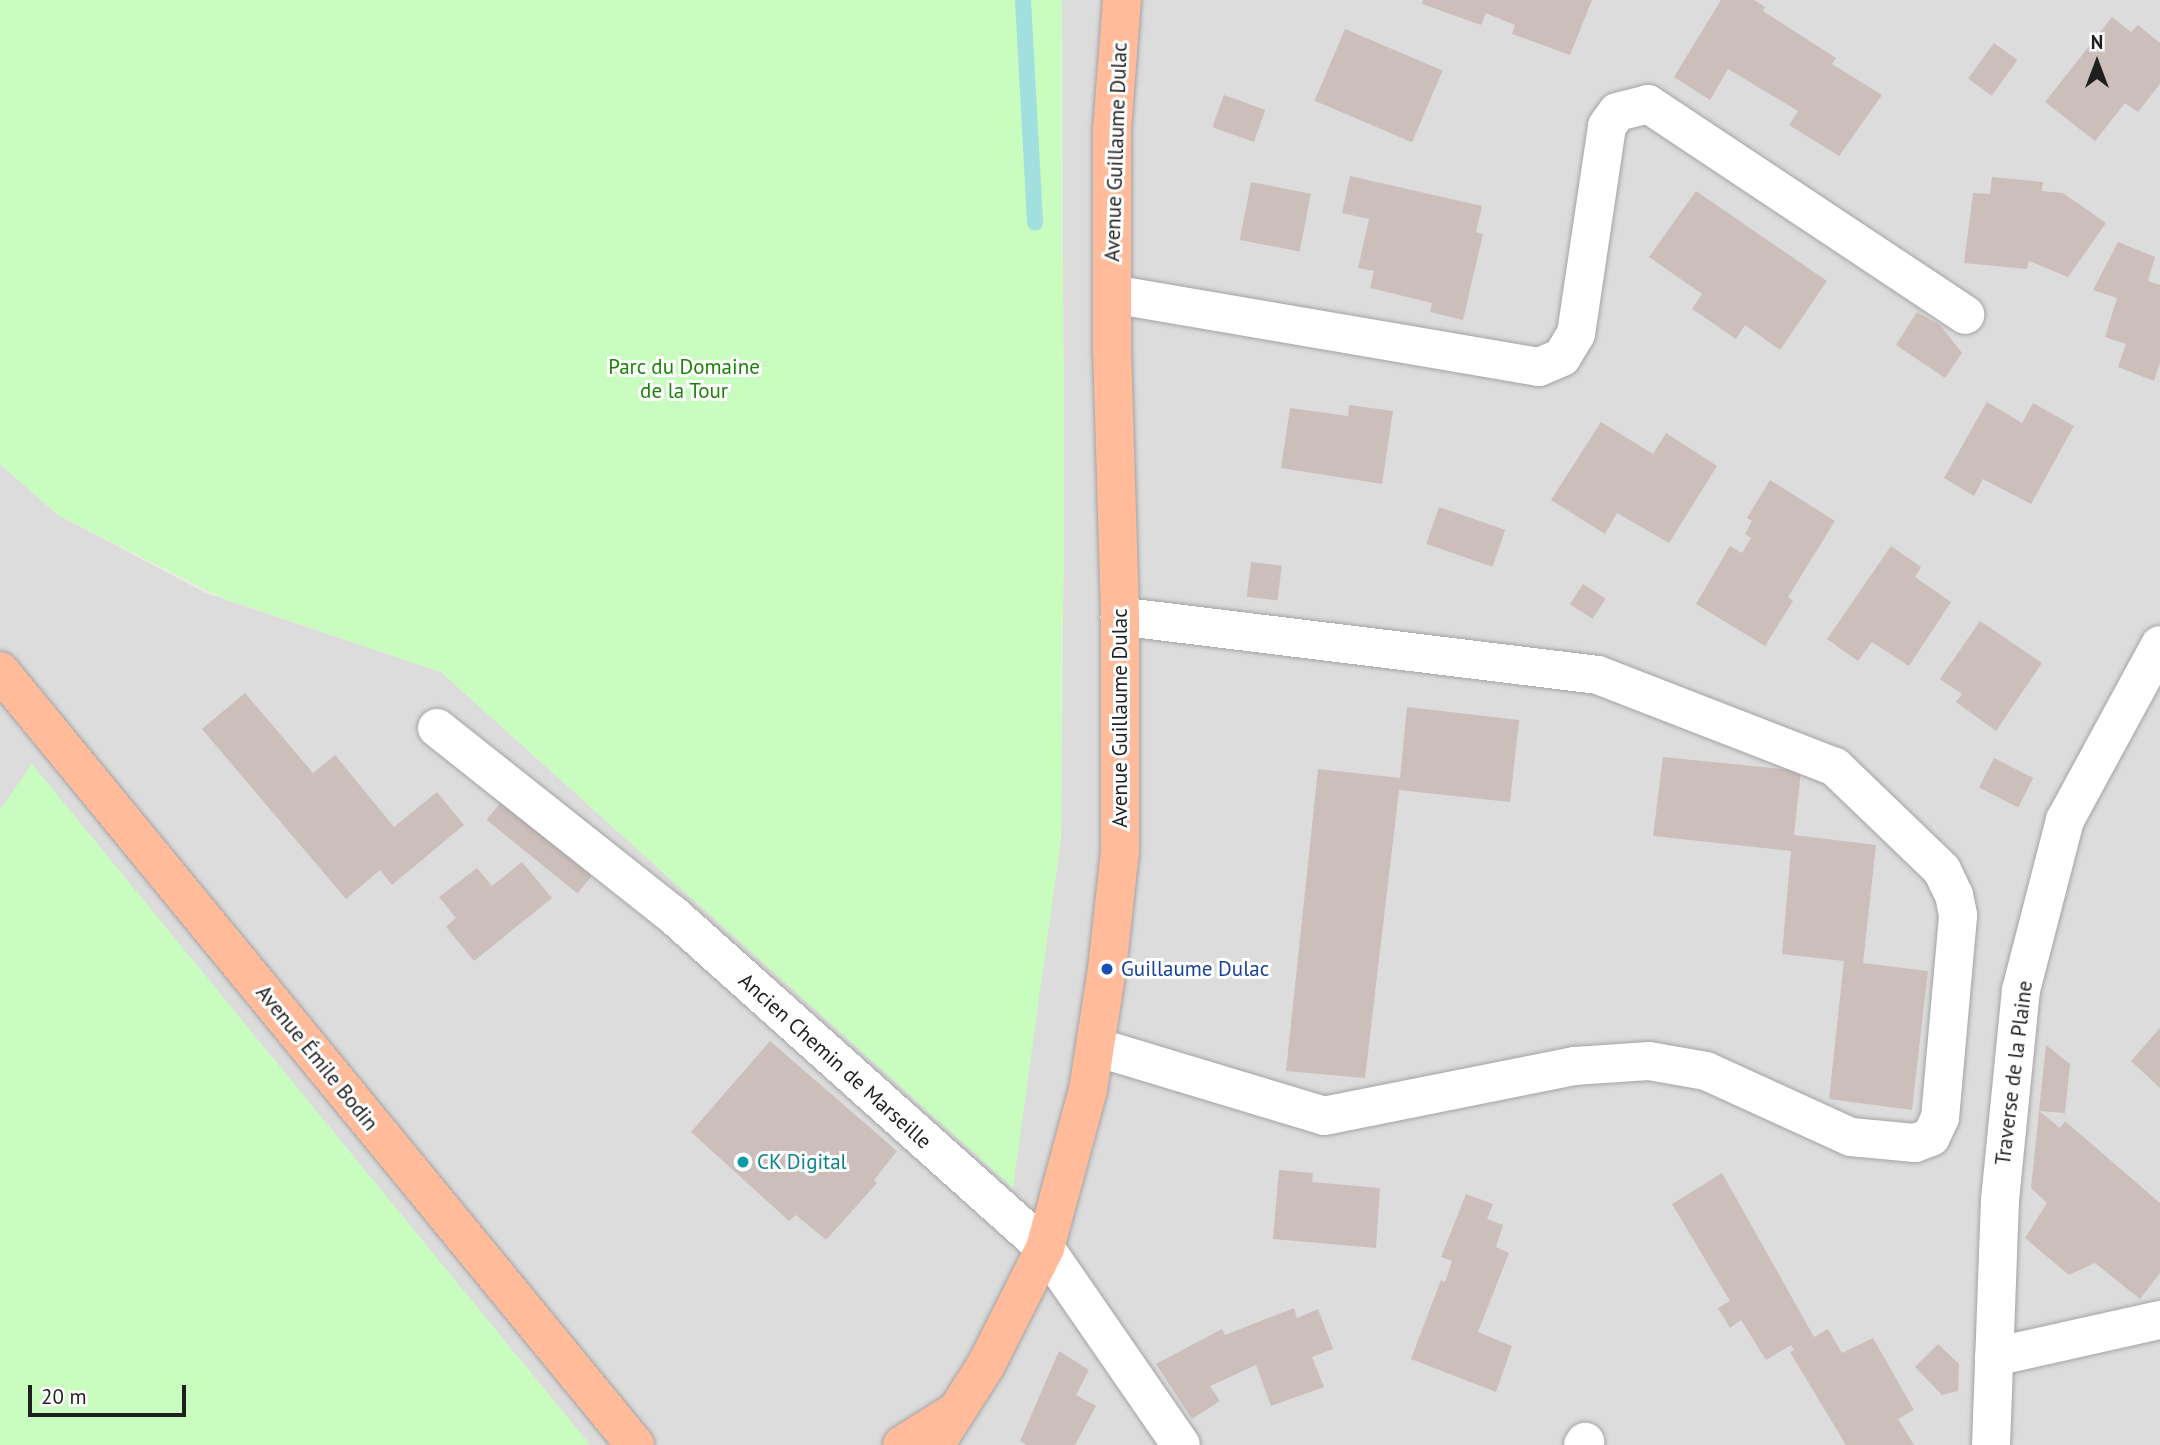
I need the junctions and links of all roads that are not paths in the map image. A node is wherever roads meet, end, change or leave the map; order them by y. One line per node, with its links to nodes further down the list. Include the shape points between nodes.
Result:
1 (1122, 0): 2 (main road, Avenue Guillaume Dulac, via 1112,130)
2 (1112, 294): 3 (street, via 1539,366 1562,357 1576,334 1607,126 1617,112 1648,104); 4 (main road, Avenue Guillaume Dulac)
3 (1965, 315)
4 (1120, 616): 8 (main road, Avenue Guillaume Dulac, via 1120,852); 8 (street, via 1598,675 1835,767 1942,870 1958,915 1940,1118 1931,1137 1915,1143 1851,1137 1706,1071 1649,1061 1575,1066 1324,1116)
5 (2160, 645): 11 (street, Traverse de la Plaine, via 2065,820 2021,990 2000,1200)
6 (0, 671): 13 (main road, Avenue Émile Bodin)
7 (437, 728): 9 (street, Ancien Chemin de Marseille, via 672,914)
8 (1096, 1047): 9 (main road, Avenue Guillaume Dulac, via 1064,1188)
9 (1045, 1248): 12 (main road, Avenue Guillaume Dulac); 17 (street, Ancien Chemin de Marseille)
10 (2160, 1320): 11 (street)
11 (1994, 1357): 18 (street, Traverse de la Plaine)
12 (961, 1408): 14 (main road, Avenue Guillaume Dulac); 15 (main road, Avenue Guillaume Dulac); 16 (main road, Avenue Guillaume Dulac)
13 (635, 1445)
14 (902, 1445)
15 (935, 1445)
16 (950, 1445)
17 (1181, 1445)
18 (1991, 1445)

